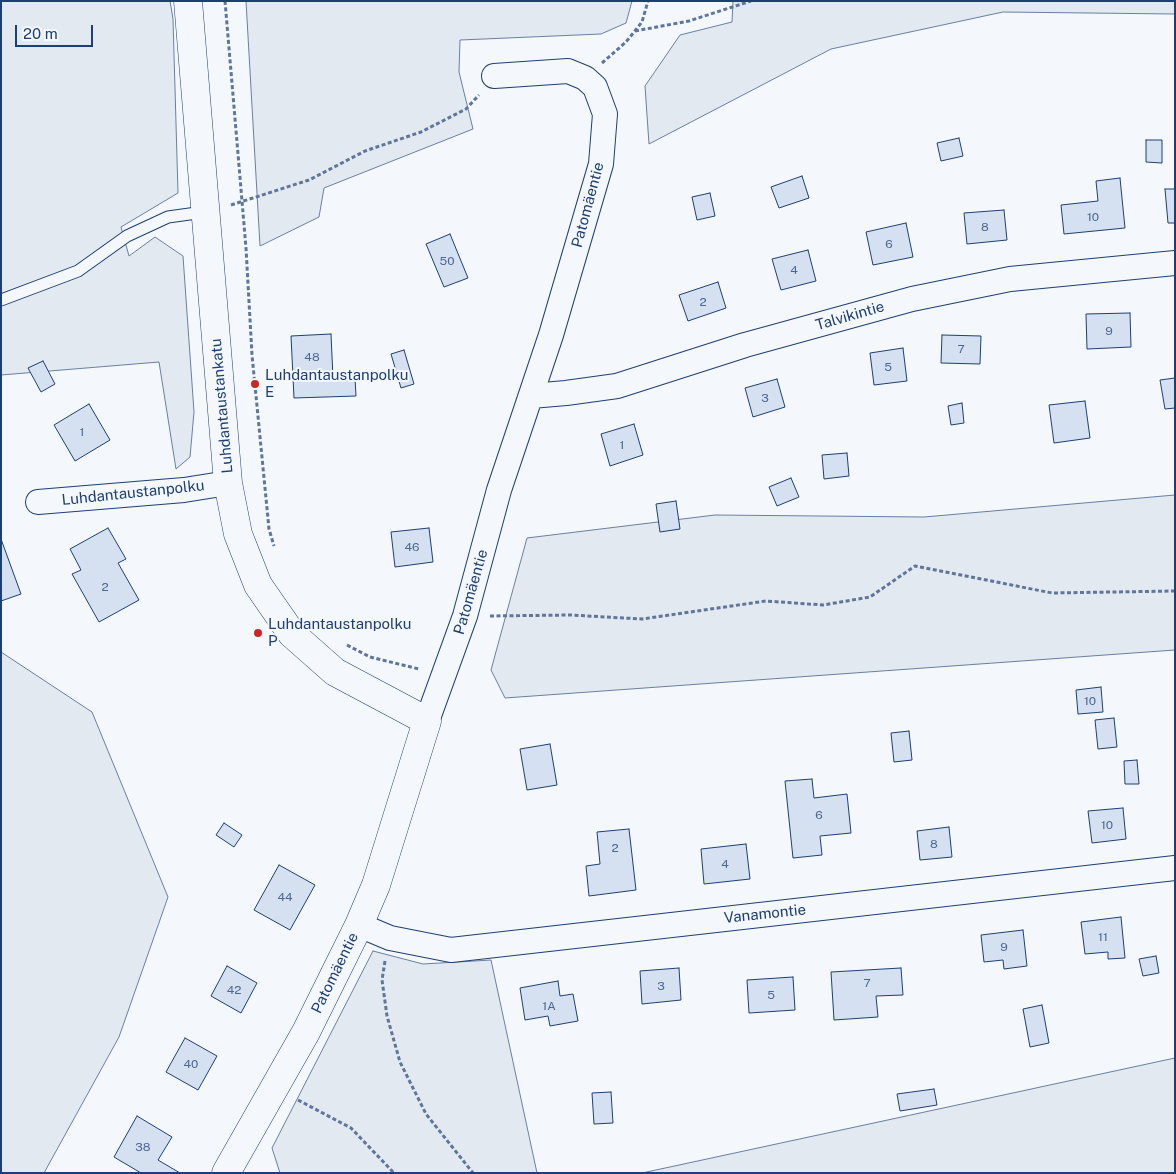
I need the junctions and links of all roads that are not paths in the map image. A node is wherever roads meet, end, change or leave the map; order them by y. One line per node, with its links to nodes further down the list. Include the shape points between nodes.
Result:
1 (188, 1): 3 (street, Luhdantaustankatu)
2 (494, 76): 6 (street, Patomäentie, via 568,71 595,86 604,114 601,164)
3 (204, 212): 5 (lane, via 168,217 127,236 78,270); 7 (street, Luhdantaustankatu)
4 (1175, 263): 6 (street, Talvikintie, via 1010,279 912,299 617,386)
5 (1, 300)
6 (531, 396): 9 (street, Patomäentie, via 499,490 466,616)
7 (228, 483): 8 (street, Luhdantaustanpolku, via 184,490); 9 (street, Luhdantaustankatu, via 238,534 258,585 292,634 335,672)
8 (38, 502)
9 (427, 721): 11 (street, Patomäentie, via 376,885)
10 (1175, 868): 11 (street, Vanamontie, via 451,950 390,938)
11 (359, 925): 12 (street, Patomäentie, via 306,1032)
12 (226, 1173)

